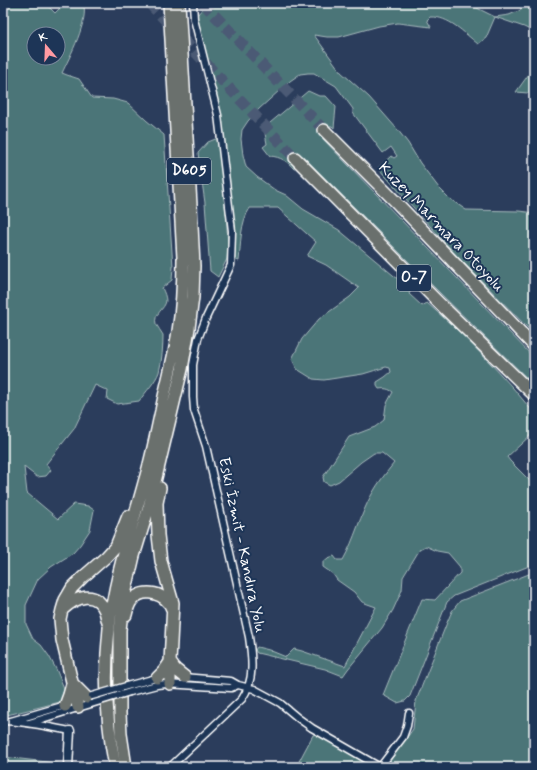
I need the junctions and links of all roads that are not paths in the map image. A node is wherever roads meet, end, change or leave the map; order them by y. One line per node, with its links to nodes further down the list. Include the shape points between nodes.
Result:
1 (169, 3): 9 (highway, via 183,258 182,292 178,331)
2 (178, 3): 8 (highway, D605, via 194,266 189,328)
3 (193, 3): 20 (street, Eski İzmit - Kandıra Yolu, via 194,19 218,115 232,231 231,265 198,339 193,365 194,410 206,446 249,637 252,671)
4 (324, 130): 6 (highway, Kuzey Marmara Otoyolu / O-7)
5 (295, 158): 7 (highway, O-7, via 438,303)
6 (534, 346)
7 (534, 395)
8 (165, 442): 11 (highway, via 158,527 161,560); 13 (highway, via 134,556)
9 (146, 477): 10 (highway, via 116,546 72,588); 12 (highway, via 120,567)
10 (62, 610): 12 (highway, via 80,597 94,599 104,610); 18 (highway, via 60,630)
11 (173, 611): 13 (highway, via 171,604 160,595 145,593 132,600); 14 (highway)
12 (109, 628): 29 (highway, via 106,695 110,742)
13 (120, 630): 30 (highway, via 120,713)
14 (170, 662): 15 (highway); 16 (highway); 17 (highway)
15 (185, 677): 17 (street); 19 (street, via 231,681)
16 (157, 678): 17 (street); 21 (street, bridge)
17 (170, 680): 19 (street, via 231,688); 21 (street, bridge, via 130,692)
18 (72, 683): 21 (highway); 22 (highway)
19 (238, 685): 20 (street)
20 (248, 688): 23 (street, via 280,703 312,728 380,767 403,737); 31 (street, via 242,699)
21 (85, 701): 22 (street); 26 (street)
22 (65, 706): 25 (street)
23 (409, 713)
24 (3, 721): 25 (street)
25 (11, 721): 26 (street)
26 (28, 723): 27 (street)
27 (70, 731): 28 (street)
28 (68, 767)
29 (116, 767)
30 (126, 767)
31 (170, 767)

